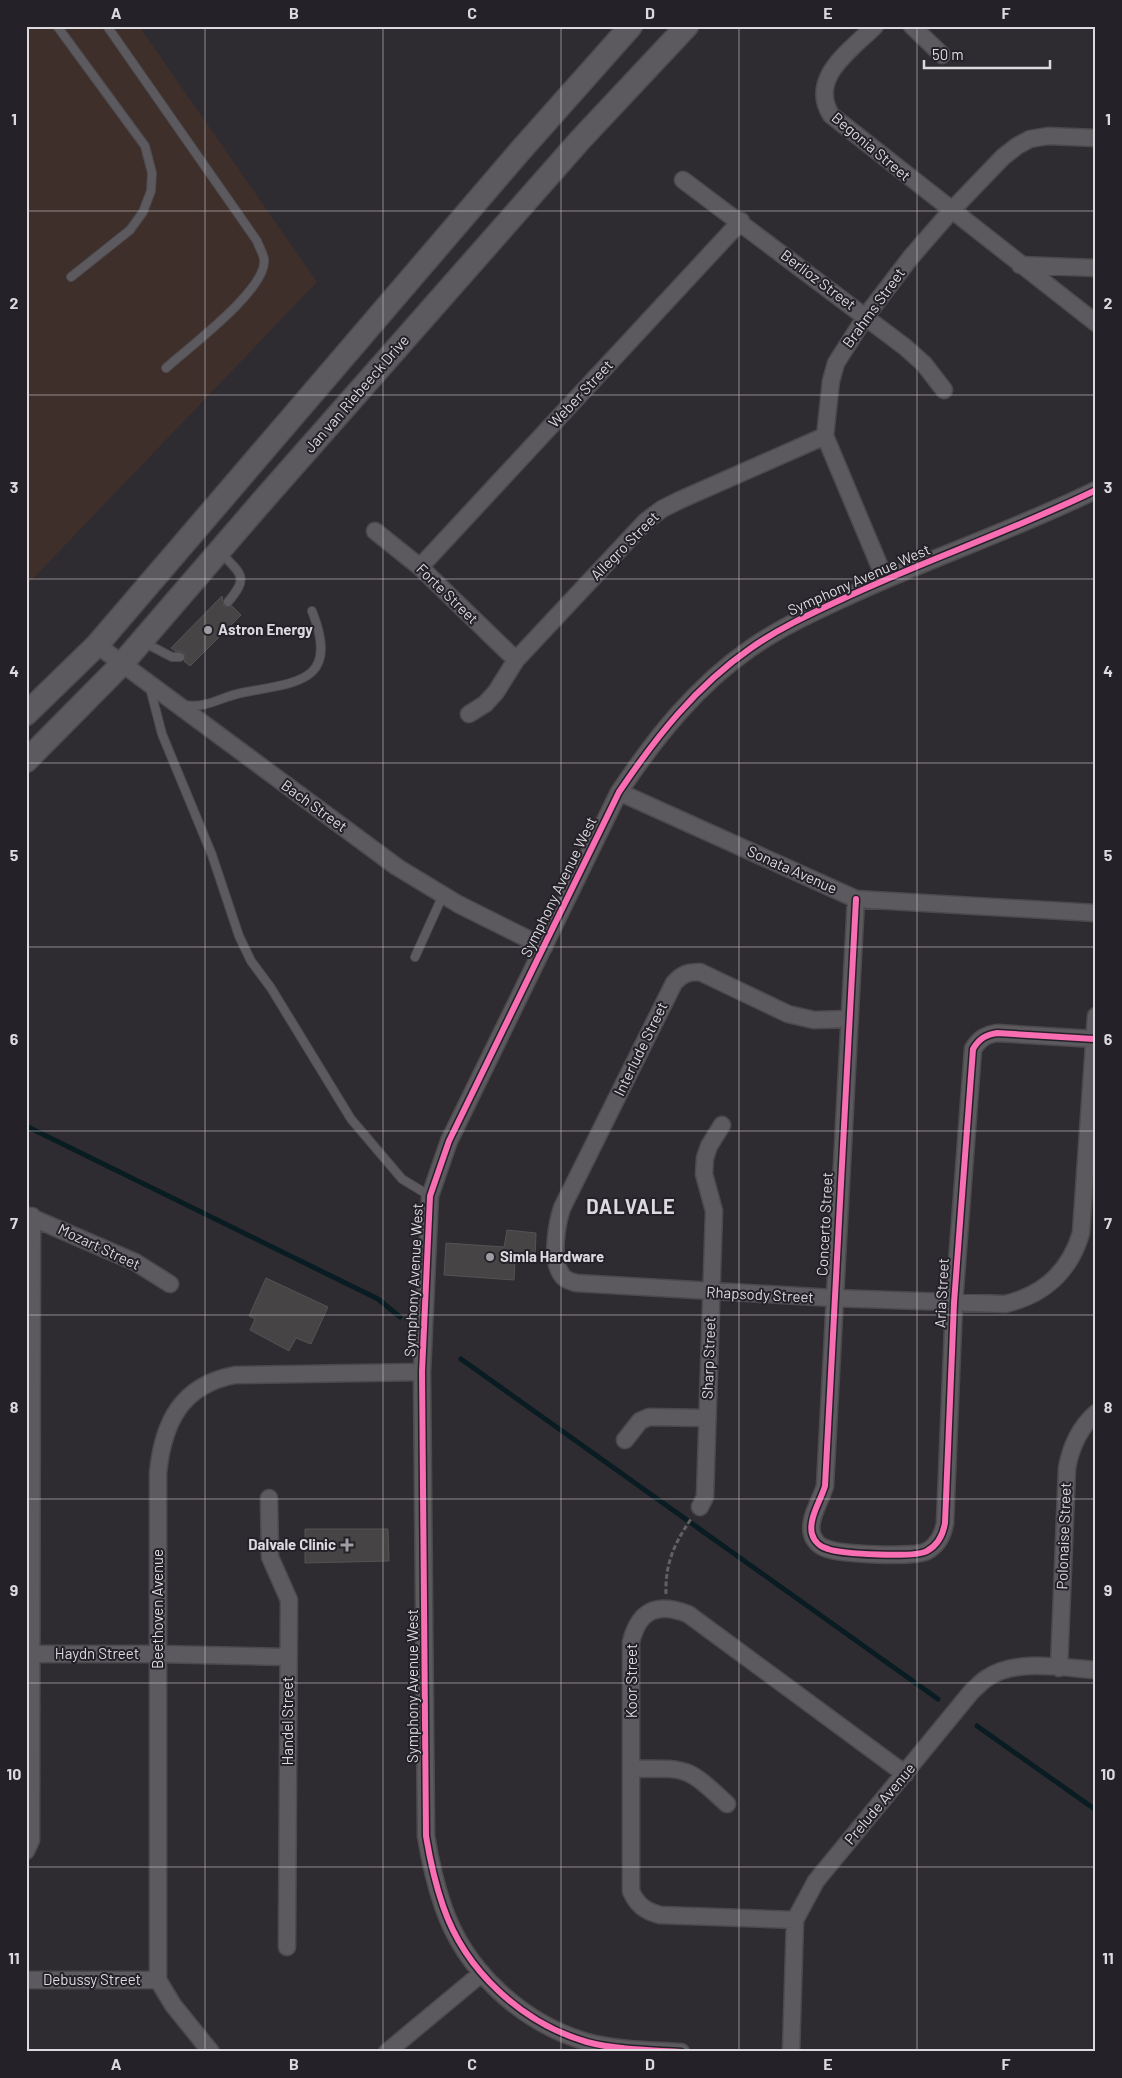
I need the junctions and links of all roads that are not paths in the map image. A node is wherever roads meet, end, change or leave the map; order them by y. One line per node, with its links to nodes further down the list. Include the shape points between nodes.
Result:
1 (57, 26): 14 (lane, via 145,146 152,173 143,212 130,230)
2 (107, 26): 17 (lane, via 257,241 264,259 255,287)
3 (631, 26): 28 (main road)
4 (687, 26): 22 (main road, Jan van Riebeeck Drive, via 581,139)
5 (876, 26): 10 (street, Begonia Street, via 830,74 823,92 825,105 843,126)
6 (912, 26): 7 (street)
7 (942, 54)
8 (1096, 138): 10 (street, Brahms Street, via 1048,136 1030,139 1016,146)
9 (683, 180): 11 (street, Berlioz Street)
10 (951, 211): 12 (street, Begonia Street); 15 (street, Brahms Street)
11 (741, 221): 15 (street, Berlioz Street); 23 (street, Weber Street)
12 (1020, 266): 13 (street); 16 (street, Begonia Street)
13 (1096, 268)
14 (71, 277)
15 (866, 316): 18 (street, Berlioz Street, via 924,364); 19 (street, Brahms Street, via 836,363 830,381)
16 (1096, 323)
17 (166, 368)
18 (944, 390)
19 (824, 436): 24 (street, Brahms Street); 30 (street, Allegro Street, via 662,509 646,521)
20 (1096, 490): 24 (street, Symphony Avenue West)
21 (374, 531): 23 (street, Forte Street)
22 (220, 552): 25 (lane, via 242,579); 27 (main road, Jan van Riebeeck Drive)
23 (420, 567): 30 (street, Forte Street)
24 (885, 580): 37 (street, Symphony Avenue West, via 782,628 730,664 680,709)
25 (228, 602)
26 (312, 611): 33 (lane, via 321,651 314,670 304,679 207,705)
27 (143, 641): 29 (lane, via 172,657); 31 (main road, Jan van Riebeeck Drive)
28 (97, 646): 31 (street, Bach Street); 34 (main road)
29 (180, 657)
30 (516, 660): 35 (street, Allegro Street, via 496,692)
31 (121, 665): 32 (street, Bach Street); 36 (main road, Jan van Riebeeck Drive)
32 (149, 686): 33 (street, Bach Street); 48 (lane, via 162,734 251,961 351,1119 402,1178)
33 (173, 703): 38 (street, Bach Street, via 397,867)
34 (26, 714)
35 (470, 714)
36 (26, 761)
37 (619, 792): 39 (street, Sonata Avenue); 41 (street, Symphony Avenue West)
38 (443, 895): 41 (street, Bach Street); 42 (lane)
39 (856, 899): 40 (street, Sonata Avenue); 44 (street, Concerto Street)
40 (1096, 913)
41 (544, 947): 48 (street, Symphony Avenue West, via 449,1141)
42 (415, 957)
43 (1096, 1016): 45 (street, Rhapsody Street)
44 (848, 1019): 50 (street, Interlude Street, via 802,1018 700,972 681,975 674,983 558,1220 556,1262 559,1272); 53 (street, Concerto Street)
45 (1094, 1038): 47 (street, Rhapsody Street); 54 (street, Aria Street, via 997,1033 986,1035 973,1049)
46 (722, 1125): 52 (street, Sharp Street, via 709,1146 704,1174 714,1212)
47 (1092, 1150): 54 (street, Rhapsody Street, via 1081,1233 1070,1261 1057,1276 1024,1300 1005,1304)
48 (430, 1196): 55 (street, Symphony Avenue West)
49 (29, 1216): 51 (street, Mozart Street, via 135,1262); 62 (street)
50 (576, 1283): 52 (street, Rhapsody Street)
51 (170, 1284)
52 (712, 1292): 53 (street, Rhapsody Street); 57 (street, Sharp Street)
53 (833, 1298): 54 (street, Rhapsody Street); 61 (street, Concerto Street, via 825,1486 811,1532)
54 (954, 1303): 61 (street, Aria Street, via 945,1523 940,1538 927,1552 914,1555 837,1552)
55 (422, 1372): 63 (street, Beethoven Avenue, via 235,1375 215,1379 180,1406 168,1424 161,1444 158,1472); 73 (street, Symphony Avenue West, via 426,1836 443,1908 461,1944)
56 (1096, 1413): 65 (street, Polonaise Street, via 1070,1449 1067,1468)
57 (706, 1418): 58 (street, Sharp Street, via 649,1417 640,1421); 60 (street, Sharp Street, via 706,1497)
58 (626, 1440)
59 (269, 1498): 64 (street, Handel Street, via 270,1557 289,1600)
60 (700, 1507)
61 (820, 1546)
62 (28, 1654): 63 (street, Haydn Street); 70 (street, via 31,1840)
63 (159, 1654): 64 (street, Haydn Street); 75 (street, Beethoven Avenue)
64 (288, 1657): 72 (street, Handel Street)
65 (1058, 1668): 66 (street, Prelude Avenue); 68 (street, Prelude Avenue, via 1022,1667 988,1677 972,1691)
66 (1096, 1670)
67 (632, 1769): 68 (street, Koor Street, via 631,1642 635,1625 647,1613 669,1608 688,1614); 69 (street, via 676,1768 687,1771 698,1776); 71 (street, Koor Street, via 632,1891 640,1907 660,1915)
68 (905, 1774): 71 (street, Prelude Avenue, via 816,1881)
69 (727, 1804)
70 (26, 1851)
71 (795, 1920): 79 (street, Prelude Avenue)
72 (287, 1947)
73 (482, 1973): 77 (street); 78 (street, Symphony Avenue West, via 496,1990 530,2016 557,2031 588,2042)
74 (26, 1980): 75 (street, Debussy Street)
75 (158, 1980): 76 (street)
76 (209, 2051)
77 (387, 2052)
78 (682, 2052)
79 (791, 2052)

